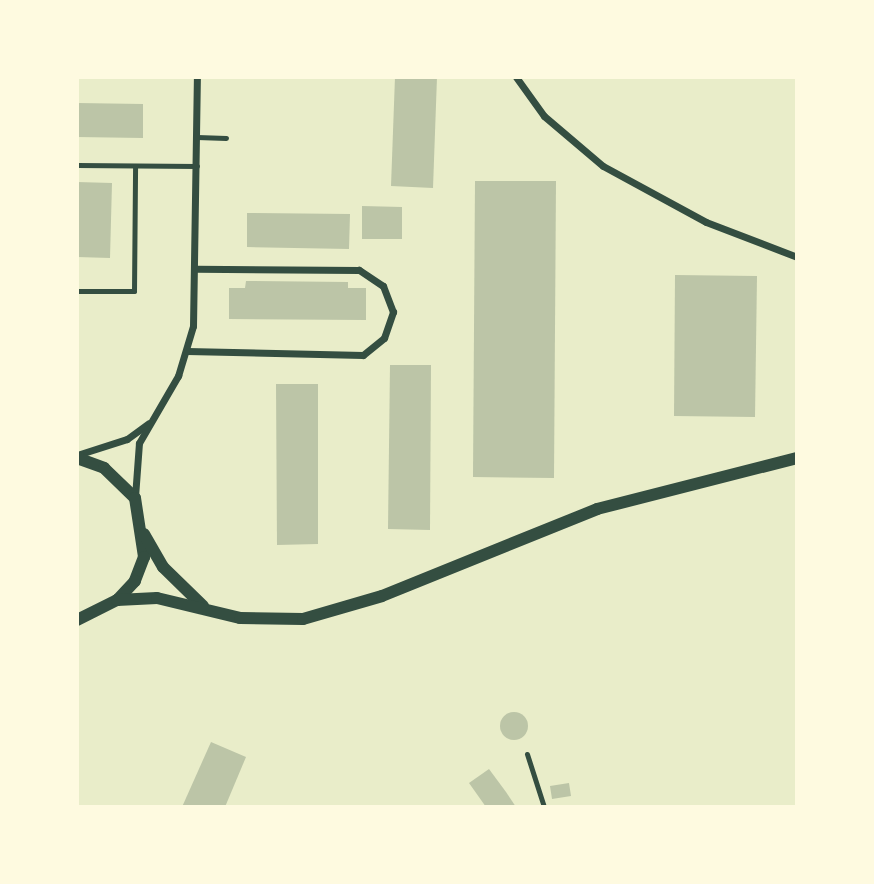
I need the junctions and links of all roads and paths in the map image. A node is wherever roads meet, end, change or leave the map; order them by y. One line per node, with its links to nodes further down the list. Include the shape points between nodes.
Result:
1 (197, 77): 3 (street)
2 (516, 77): 8 (street, via 544,116 603,166 706,222)
3 (197, 137): 4 (lane); 7 (street)
4 (226, 138)
5 (77, 165): 6 (lane)
6 (135, 166): 7 (lane); 10 (lane, via 134,291)
7 (197, 166): 9 (street)
8 (797, 257)
9 (196, 269): 11 (street); 11 (street, via 359,270 383,286 393,312 384,338 356,356)
10 (77, 291)
11 (187, 351): 12 (street)
12 (149, 422): 13 (street, via 127,439); 15 (street, via 134,466)
13 (77, 456): 15 (street, via 104,468)
14 (797, 458): 18 (street, via 597,509 338,611 270,621)
15 (135, 498): 16 (street)
16 (144, 533): 17 (street, via 135,580); 18 (street, via 163,567)
17 (117, 600): 18 (street, via 157,598); 19 (street)
18 (206, 608)
19 (77, 620)
20 (527, 754): 21 (lane)
21 (544, 807)

